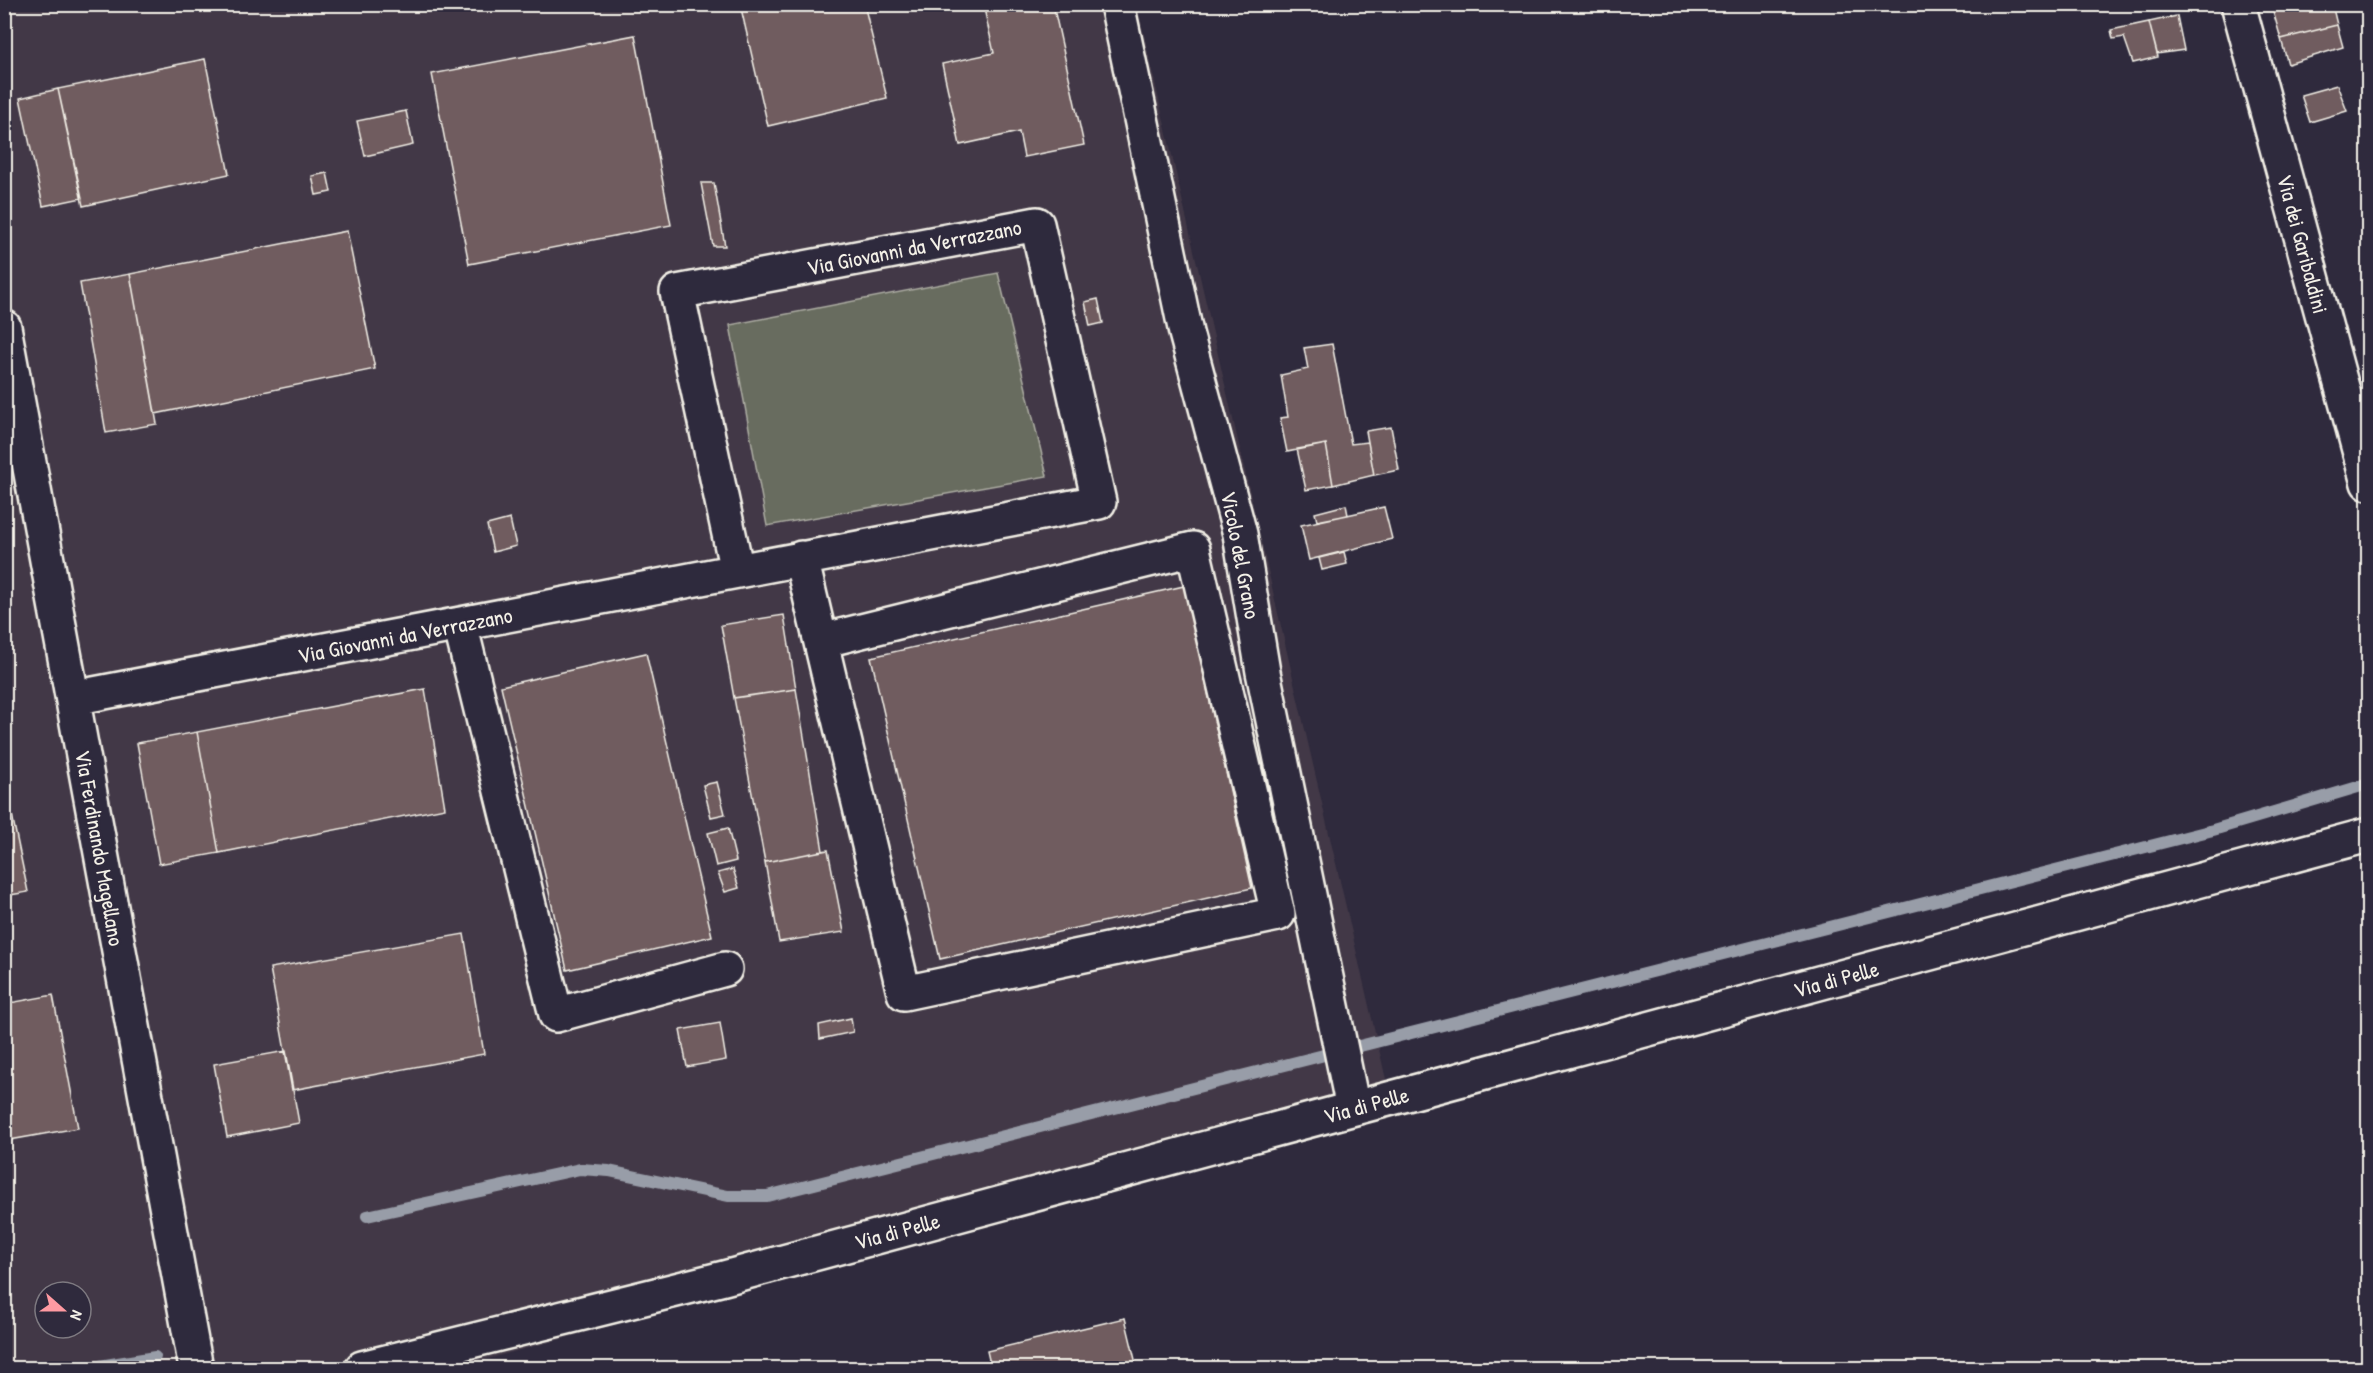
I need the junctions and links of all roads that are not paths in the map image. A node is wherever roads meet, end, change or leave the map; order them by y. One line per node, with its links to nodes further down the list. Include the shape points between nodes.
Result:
1 (1117, 4): 12 (street, Vicolo del Grano, via 1186,333 1240,534 1263,672)
2 (2238, 4): 4 (street, Via dei Garibaldini)
3 (4, 327): 9 (street, Via Ferdinando Magellano)
4 (2368, 483)
5 (801, 558): 6 (street, Via Giovanni da Verrazzano); 6 (street, Via Giovanni da Verrazzano, via 1099,502 1037,224 677,292); 8 (street)
6 (737, 571): 7 (street, Via Giovanni da Verrazzano)
7 (460, 624): 9 (street, Via Giovanni da Verrazzano); 11 (street, via 556,1015)
8 (821, 641): 8 (street, via 904,993 1278,914 1193,549)
9 (73, 698): 13 (street, Via Ferdinando Magellano)
10 (2368, 835): 12 (street, Via di Pelle)
11 (725, 969)
12 (1350, 1093): 14 (street, Via di Pelle, via 724,1278)
13 (196, 1368)
14 (362, 1368)

